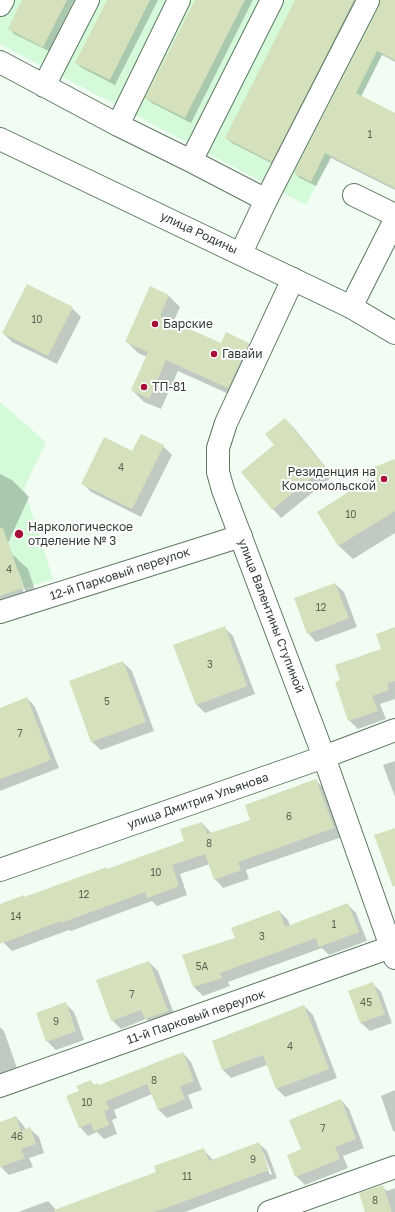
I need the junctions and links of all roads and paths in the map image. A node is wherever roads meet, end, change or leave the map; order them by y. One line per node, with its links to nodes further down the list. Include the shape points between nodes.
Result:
1 (3, 0): 6 (street)
2 (88, 0): 8 (street)
3 (180, 0): 9 (street)
4 (272, 0): 11 (street)
5 (368, 1): 13 (street)
6 (0, 5)
7 (0, 62): 8 (street)
8 (44, 86): 9 (street)
9 (118, 126): 11 (street)
10 (0, 139): 16 (street, улица Родины)
11 (191, 161): 13 (street)
12 (354, 195): 14 (street)
13 (266, 200): 16 (street)
14 (395, 215)
15 (395, 220): 18 (street)
16 (241, 253): 17 (street, улица Родины)
17 (294, 278): 18 (street, улица Родины); 20 (street, улица Валентины Ступиной, via 226,422 218,448 218,472)
18 (351, 307): 19 (street, улица Родины)
19 (395, 333)
20 (241, 536): 21 (street, 12-й Парковый переулок); 23 (street, улица Валентины Ступиной)
21 (0, 612)
22 (395, 730): 23 (street, улица Дмитрия Ульянова)
23 (324, 757): 24 (street, улица Дмитрия Ульянова); 25 (street, улица Валентины Ступиной)
24 (0, 870)
25 (393, 953): 26 (street, 11-й Парковый переулок)
26 (0, 1086)
27 (395, 1167): 28 (street)
28 (269, 1212)

